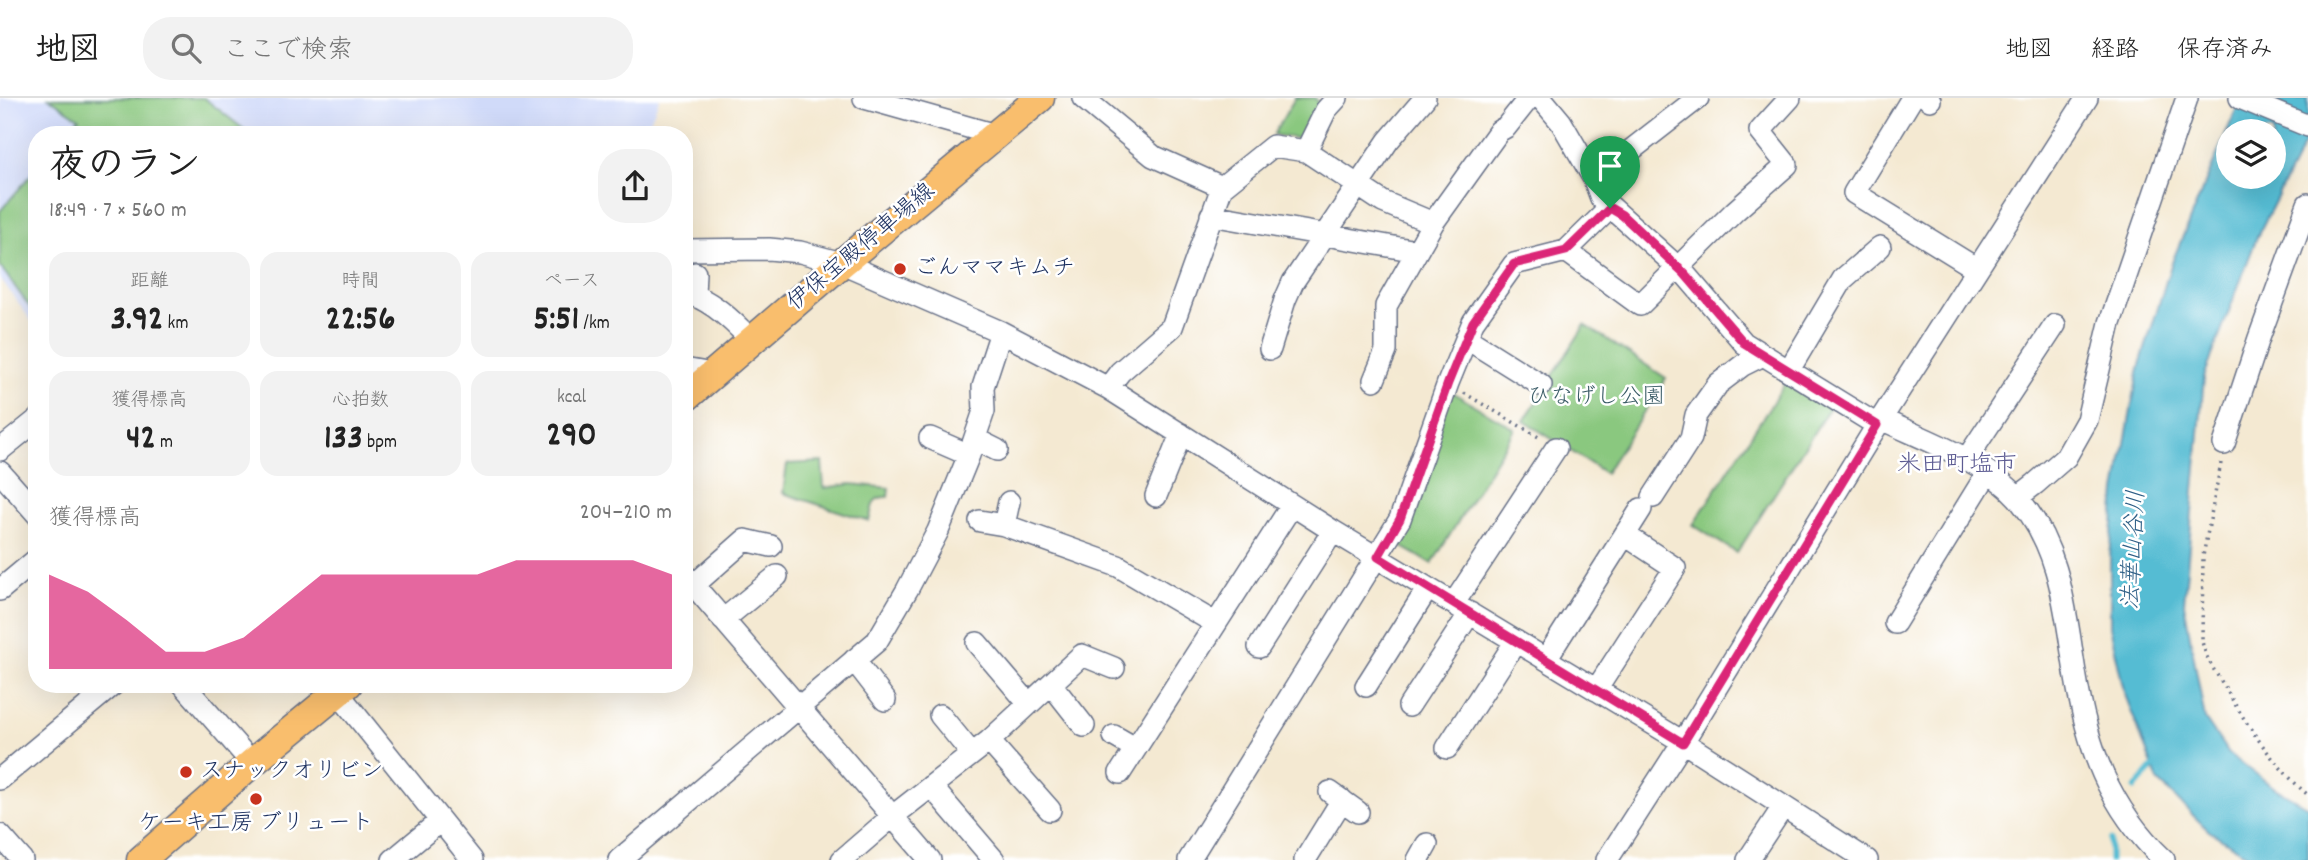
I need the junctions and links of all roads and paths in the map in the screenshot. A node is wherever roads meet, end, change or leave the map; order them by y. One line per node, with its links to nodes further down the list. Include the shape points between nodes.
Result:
1 (864, 98): 15 (street)
2 (1040, 98): 15 (main road, 伊保宝殿停車場線)
3 (1083, 98): 19 (street, via 1153,156)
4 (1337, 98): 16 (street)
5 (1425, 98): 18 (street)
6 (1529, 98): 23 (street, via 1506,127 1486,138)
7 (1541, 98): 17 (street, via 1561,122)
8 (1698, 98): 17 (street)
9 (1790, 98): 30 (street, via 1760,131 1787,165)
10 (2087, 98): 31 (street)
11 (2187, 98): 62 (street, via 2109,323 2087,420 2066,457)
12 (2240, 98): 14 (street)
13 (1923, 99): 31 (street, via 1854,192)
14 (2308, 126)
15 (996, 135): 29 (main road, 伊保宝殿停車場線)
16 (1306, 151): 18 (street); 19 (street, via 1273,146)
17 (1594, 179): 21 (street)
18 (1358, 185): 23 (street, via 1383,202); 24 (street)
19 (1222, 187): 22 (street)
20 (2308, 204): 53 (street)
21 (1610, 208): 28 (street); 30 (street)
22 (1211, 215): 24 (street); 47 (street, via 1172,327)
23 (1433, 223): 27 (street)
24 (1325, 235): 27 (street); 39 (street, via 1296,262 1285,300 1286,328)
25 (1880, 247): 41 (street, via 1843,279)
26 (693, 250): 29 (street, via 769,248)
27 (1417, 251): 44 (street, via 1386,306 1393,353)
28 (1566, 251): 30 (street, via 1640,305); 37 (street, via 1514,264)
29 (842, 263): 36 (street); 38 (main road, 伊保宝殿停車場線)
30 (1679, 268): 40 (street, via 1744,343)
31 (1977, 269): 49 (street)
32 (695, 273): 33 (street)
33 (693, 280)
34 (693, 296): 38 (street, via 733,321)
35 (2055, 325): 58 (street, via 2022,362)
36 (1001, 332): 47 (street); 54 (street)
37 (1466, 338): 45 (street); 46 (street)
38 (752, 341): 43 (main road, 伊保宝殿停車場線)
39 (1270, 349)
40 (1763, 355): 41 (street); 69 (street, via 1718,384 1696,415 1673,483 1647,503)
41 (1789, 370): 49 (street)
42 (693, 371): 43 (street)
43 (713, 374): 48 (main road, 伊保宝殿停車場線)
44 (1374, 380)
45 (1448, 383): 55 (path); 71 (street, via 1400,519)
46 (1541, 385)
47 (1108, 388): 51 (street)
48 (693, 391)
49 (1879, 422): 58 (street); 103 (street)
50 (28, 427): 56 (street)
51 (1181, 434): 61 (street); 65 (street)
52 (930, 438): 54 (street)
53 (2224, 444): 111 (path, via 2203,556 2204,653 2242,718 2289,779)
54 (972, 447): 57 (street); 86 (street, via 938,531 907,590 877,641)
55 (1556, 448): 78 (street)
56 (0, 450)
57 (997, 450)
58 (1966, 460): 60 (street)
59 (0, 472): 64 (street)
60 (1988, 472): 62 (street); 80 (street)
61 (1156, 496)
62 (2018, 497): 131 (street, via 2052,552 2090,741 2102,775 2118,804)
63 (1009, 502): 67 (street)
64 (28, 504)
65 (1292, 505): 68 (street); 81 (street)
66 (980, 521): 67 (street)
67 (1004, 525): 81 (street, via 1118,566)
68 (1334, 531): 71 (street); 84 (street, via 1286,621)
69 (1625, 535): 85 (street); 90 (street, via 1675,568)
70 (771, 546): 74 (street, via 745,540)
71 (1378, 557): 76 (street); 126 (street)
72 (28, 567): 77 (street)
73 (777, 576): 79 (street)
74 (693, 577)
75 (693, 585): 79 (street)
76 (1428, 588): 78 (street); 89 (street)
77 (0, 590)
78 (1462, 608): 82 (street); 97 (street)
79 (723, 620): 98 (street)
80 (1895, 623)
81 (1215, 634): 104 (street)
82 (1516, 641): 85 (street); 105 (street)
83 (977, 643): 96 (street)
84 (1259, 646)
85 (1546, 659): 90 (street)
86 (854, 660): 95 (street); 98 (street)
87 (1114, 668): 88 (street, via 1082,655)
88 (1051, 684): 96 (street); 100 (street)
89 (1366, 686)
90 (1596, 690): 103 (street)
91 (103, 693): 109 (street)
92 (191, 693): 107 (street)
93 (331, 693): 107 (main road)
94 (343, 693): 116 (street)
95 (885, 700)
96 (1028, 703): 102 (street)
97 (1409, 706)
98 (799, 708): 115 (street); 122 (street)
99 (940, 715): 106 (street)
100 (1084, 726)
101 (1114, 736): 104 (street)
102 (989, 741): 106 (street); 114 (street)
103 (1683, 743): 113 (street); 128 (street)
104 (1135, 748): 108 (street)
105 (1447, 748)
106 (972, 754): 110 (street)
107 (252, 763): 119 (main road)
108 (1120, 773)
109 (0, 779)
110 (931, 786): 115 (street); 125 (street)
111 (2308, 795)
112 (1343, 801): 127 (street)
113 (1783, 807): 129 (street); 130 (street)
114 (1050, 810)
115 (893, 816): 123 (street); 124 (street)
116 (440, 821): 120 (street); 121 (street)
117 (0, 835): 118 (street)
118 (22, 860)
119 (141, 860)
120 (393, 860)
121 (472, 860)
122 (619, 860)
123 (842, 860)
124 (930, 860)
125 (994, 860)
126 (1189, 860)
127 (1305, 860)
128 (1607, 860)
129 (1748, 860)
130 (1867, 860)
131 (2164, 860)

